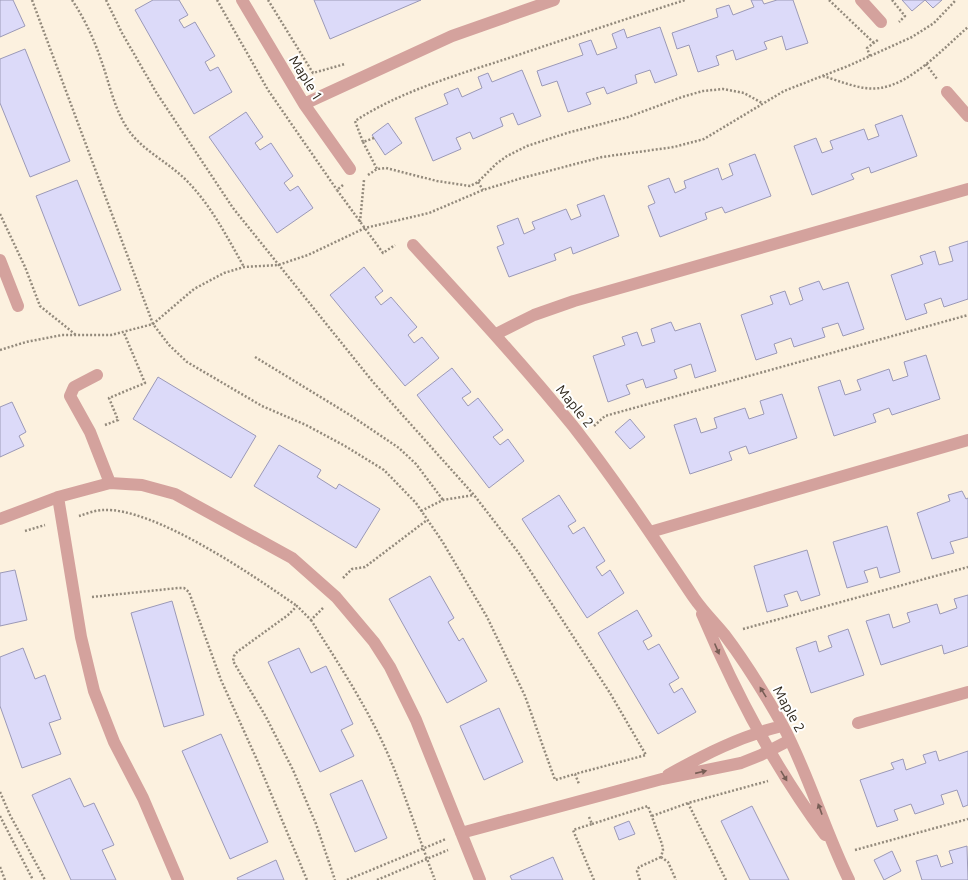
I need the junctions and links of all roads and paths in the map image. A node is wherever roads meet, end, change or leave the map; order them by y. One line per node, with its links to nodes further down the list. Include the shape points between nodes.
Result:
1 (32, 0): 38 (path)
2 (72, 0): 35 (path, via 100,56 113,100 128,129 139,142 170,165 203,198 216,216)
3 (106, 0): 34 (path, via 152,85 192,149 233,208)
4 (217, 0): 26 (path, via 268,90)
5 (242, 0): 19 (street, Maple 1)
6 (268, 0): 15 (path, via 313,73)
7 (554, 0): 19 (street, via 452,36)
8 (685, 0): 22 (path, via 481,67 376,107 355,121)
9 (829, 0): 14 (path)
10 (861, 0): 12 (street)
11 (956, 0): 16 (path, via 925,30)
12 (881, 22)
13 (968, 27): 16 (path, via 926,64 896,83 881,88 866,88)
14 (874, 43)
15 (346, 63)
16 (822, 76): 18 (path, via 784,91)
17 (948, 92): 20 (street)
18 (763, 103): 25 (path, via 744,93 723,89 703,91 628,117 527,146 496,164); 27 (path, via 704,138 674,147 602,157)
19 (304, 104): 23 (street, Maple 1)
20 (968, 116)
21 (374, 138): 22 (path)
22 (363, 142): 24 (path)
23 (350, 169): 26 (path, via 354,177)
24 (377, 169): 25 (path, via 386,168 460,186 470,186); 30 (path, via 369,173 364,181)
25 (478, 182): 27 (path)
26 (337, 190): 30 (path)
27 (483, 190): 31 (path, via 429,212)
28 (968, 190): 40 (street, via 574,301 534,315)
29 (0, 214): 41 (path, via 26,267 40,306)
30 (360, 222): 31 (path)
31 (365, 228): 32 (path, via 383,253 407,238); 34 (path, via 308,255)
32 (412, 245): 40 (street, Maple 2)
33 (0, 260): 36 (street)
34 (278, 265): 35 (path); 49 (path, via 373,382)
35 (244, 268): 38 (path, via 224,273 194,289)
36 (18, 306)
37 (968, 315): 46 (path, via 605,416)
38 (153, 324): 39 (path); 52 (path, via 169,345 209,376 262,406 332,439 384,470)
39 (124, 333): 41 (path); 45 (path, via 145,383 109,398 118,420)
40 (496, 334): 46 (street, Maple 2)
41 (76, 335): 42 (path, via 26,342)
42 (0, 350)
43 (255, 356): 51 (path, via 399,448 416,464)
44 (96, 375): 45 (street, via 74,387 70,396)
45 (90, 432): 48 (street)
46 (581, 438): 57 (street, Maple 2)
47 (968, 440): 57 (street)
48 (110, 483): 50 (street); 59 (street, via 159,488 189,501 292,558)
49 (474, 495): 51 (path); 71 (path, via 518,552 563,620 646,755)
50 (58, 497): 53 (street); 54 (street)
51 (443, 500): 52 (path)
52 (422, 511): 55 (path)
53 (0, 519)
54 (62, 520): 56 (path); 60 (street); 62 (path, via 102,510 128,512 161,525 212,552)
55 (428, 520): 59 (path, via 366,567 352,569 343,577 350,585); 71 (path, via 487,617 525,696 555,780)
56 (20, 532)
57 (650, 532): 61 (street, Maple 2)
58 (968, 566): 64 (path)
59 (336, 597): 63 (path); 81 (street, via 374,642 400,687 416,720)
60 (75, 600): 90 (street, via 86,665 103,717 143,798); 91 (path, via 178,588 184,588 189,592 221,680)
61 (696, 600): 64 (street, Maple 2); 68 (street, Maple 2, one-way to 68, via 725,667)
62 (297, 606): 63 (path); 92 (path, via 238,652 233,661 293,770 316,824)
63 (311, 620): 82 (path, via 376,728 393,767)
64 (724, 634): 67 (street, Maple 2, one-way to 64, via 765,694)
65 (968, 692): 66 (street)
66 (858, 723)
67 (782, 726): 68 (street); 69 (street, Maple 2)
68 (758, 732): 70 (street, Maple 2); 73 (street, via 728,743)
69 (790, 740): 70 (street); 83 (street, Maple 2, one-way to 69, via 812,789)
70 (769, 751): 72 (street, Maple 2, one-way to 72); 73 (street, one-way to 70, via 741,763)
71 (575, 774): 75 (path)
72 (785, 777): 76 (path); 83 (street, Maple 2)
73 (662, 779): 75 (street)
74 (0, 792): 89 (path)
75 (584, 800): 80 (path); 81 (street)
76 (688, 804): 78 (path); 100 (path)
77 (0, 816): 88 (path)
78 (652, 816): 80 (path, via 648,806); 84 (path, via 662,844)
79 (968, 819): 83 (path)
80 (592, 824): 97 (path, via 573,830)
81 (463, 838): 82 (path); 85 (path); 96 (street)
82 (422, 849): 85 (path); 93 (path)
83 (834, 850): 101 (street, Maple 2)
84 (661, 857): 98 (path, via 640,867 637,871); 99 (path, via 668,862)
85 (427, 859): 94 (path); 95 (path)
86 (0, 867): 87 (path)
87 (5, 880)
88 (33, 880)
89 (45, 880)
90 (178, 880)
91 (307, 880)
92 (335, 880)
93 (347, 880)
94 (377, 880)
95 (435, 880)
96 (480, 880)
97 (594, 880)
98 (640, 880)
99 (676, 880)
100 (726, 880)
101 (848, 880)

